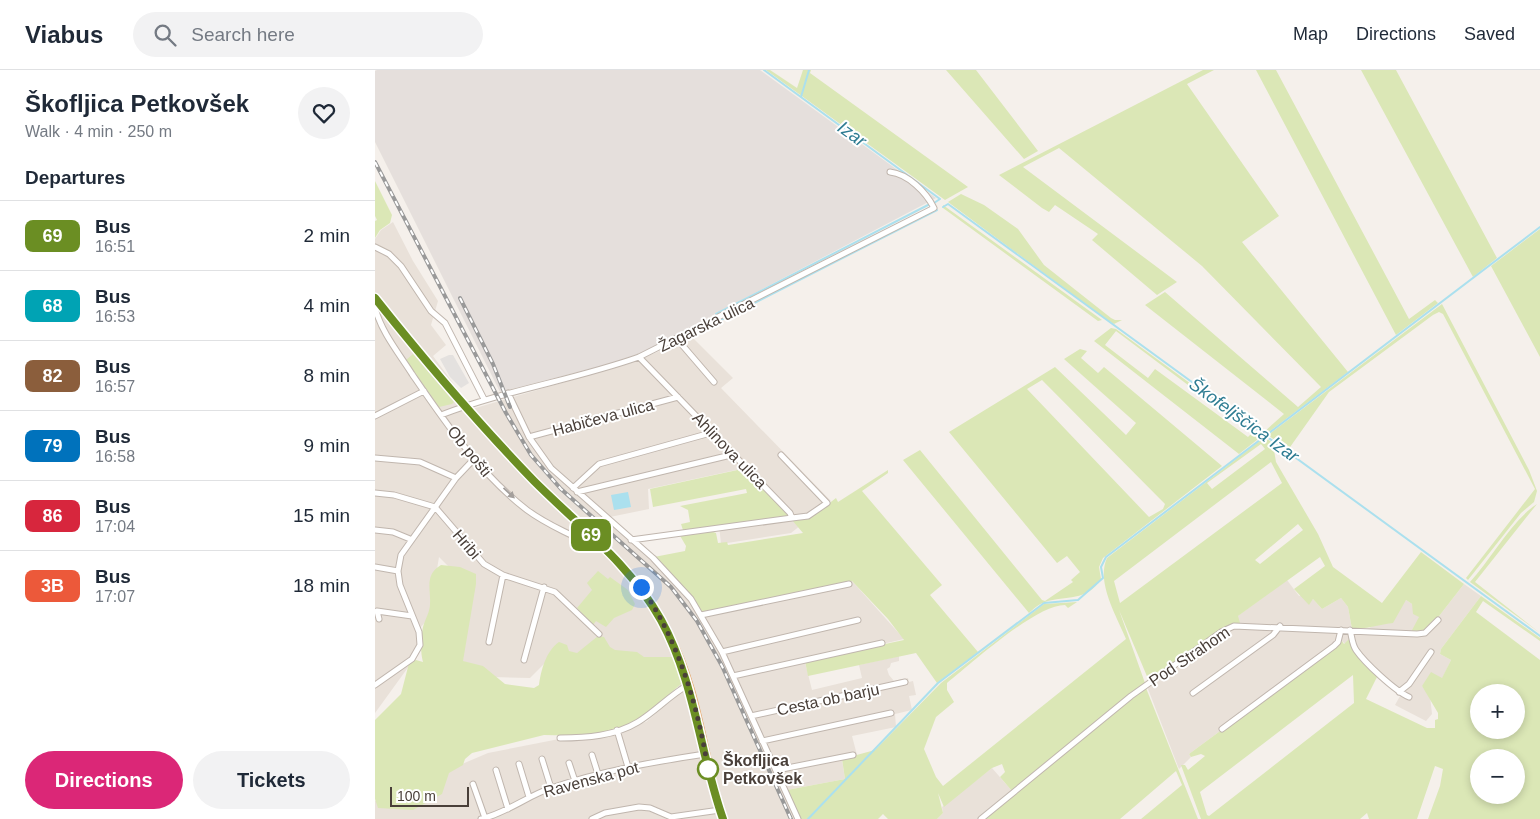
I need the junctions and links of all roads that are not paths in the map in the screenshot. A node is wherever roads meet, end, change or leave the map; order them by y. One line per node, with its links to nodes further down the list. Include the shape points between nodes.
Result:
1 (890, 172): 5 (street, Žagarska ulica, via 899,173 924,192 934,208)
2 (375, 247): 11 (street, via 389,254 401,266 431,312 445,323)
3 (375, 298): 12 (main road)
4 (375, 308): 8 (street, Ob pošti, via 390,341)
5 (677, 339): 6 (street, Žagarska ulica); 7 (street)
6 (639, 356): 9 (street, Žagarska ulica); 10 (street, Ahlinova ulica)
7 (713, 382)
8 (424, 391): 13 (street, Ob pošti); 14 (street)
9 (508, 393): 11 (street, Žagarska ulica); 16 (street)
10 (679, 397): 15 (street, Ahlinova ulica); 16 (street, Habičeva ulica)
11 (484, 399): 12 (street, Žagarska ulica)
12 (465, 406): 13 (street, Žagarska ulica); 29 (main road, via 536,482)
13 (441, 415): 20 (street, Ob pošti)
14 (375, 416)
15 (714, 432): 17 (street, Ahlinova ulica); 22 (street, via 599,464)
16 (529, 437): 22 (street, via 551,468)
17 (735, 454): 22 (street); 25 (street, Ahlinova ulica)
18 (781, 455): 25 (street, via 827,503 807,516)
19 (375, 458): 21 (street, via 420,462)
20 (475, 458): 21 (street); 29 (street, Ob pošti, one-way to 29, via 531,513)
21 (456, 478): 24 (street)
22 (575, 490): 28 (street)
23 (375, 493): 24 (street)
24 (435, 507): 27 (street); 32 (street, Hribi, via 484,564)
25 (792, 518): 28 (street)
26 (375, 530): 27 (street, via 393,532)
27 (410, 539): 31 (street, via 401,555)
28 (631, 540): 36 (street, via 673,579)
29 (607, 550): 53 (main road, via 649,598 671,639)
30 (375, 567): 31 (street)
31 (398, 571): 37 (street)
32 (503, 575): 34 (street, Hribi); 45 (street)
33 (849, 584): 36 (street)
34 (544, 587): 44 (street, Hribi, via 565,600); 49 (street)
35 (376, 610): 37 (street); 38 (street)
36 (701, 615): 47 (street)
37 (412, 616): 52 (street, via 421,637 418,651 412,659)
38 (379, 619)
39 (858, 620): 47 (street)
40 (1438, 620): 43 (street, Pod Strahom, via 1425,633 1417,634)
41 (1280, 626): 42 (street, Pod Strahom); 55 (street, via 1273,635); 83 (street, Pod Strahom, via 1234,626 1221,632 1131,696)
42 (1341, 630): 43 (street, Pod Strahom); 59 (street, via 1338,642)
43 (1350, 630): 54 (street, via 1355,649)
44 (599, 634)
45 (489, 642)
46 (882, 643): 50 (street)
47 (722, 652): 50 (street)
48 (1431, 652): 54 (street, via 1409,684)
49 (524, 660)
50 (733, 676): 58 (street)
51 (905, 682): 58 (street, Cesta ob barju)
52 (375, 685)
53 (688, 685): 60 (street, via 637,723); 63 (main road)
54 (1399, 692): 56 (street)
55 (1193, 693)
56 (1409, 698)
57 (891, 713): 62 (street, Cesta ob barju)
58 (751, 716): 62 (street)
59 (1222, 729)
60 (617, 730): 61 (street, via 589,738); 69 (street)
61 (560, 738)
62 (762, 741): 71 (street)
63 (705, 754): 69 (street, Ravenska pot); 78 (main road)
64 (592, 755): 72 (street)
65 (853, 755): 71 (street)
66 (542, 759): 75 (street)
67 (569, 763): 73 (street)
68 (519, 764): 76 (street)
69 (628, 767): 72 (street, Ravenska pot)
70 (496, 770): 77 (street)
71 (777, 770): 82 (street)
72 (598, 774): 73 (street, Ravenska pot)
73 (575, 781): 75 (street, Ravenska pot)
74 (473, 784): 79 (street)
75 (551, 788): 76 (street, Ravenska pot)
76 (529, 797): 77 (street, Ravenska pot)
77 (508, 809): 79 (street, Ravenska pot)
78 (720, 810): 80 (street, via 671,817 639,807 605,813); 81 (main road)
79 (483, 818)
80 (592, 819)
81 (723, 819)
82 (798, 819)
83 (981, 819)

